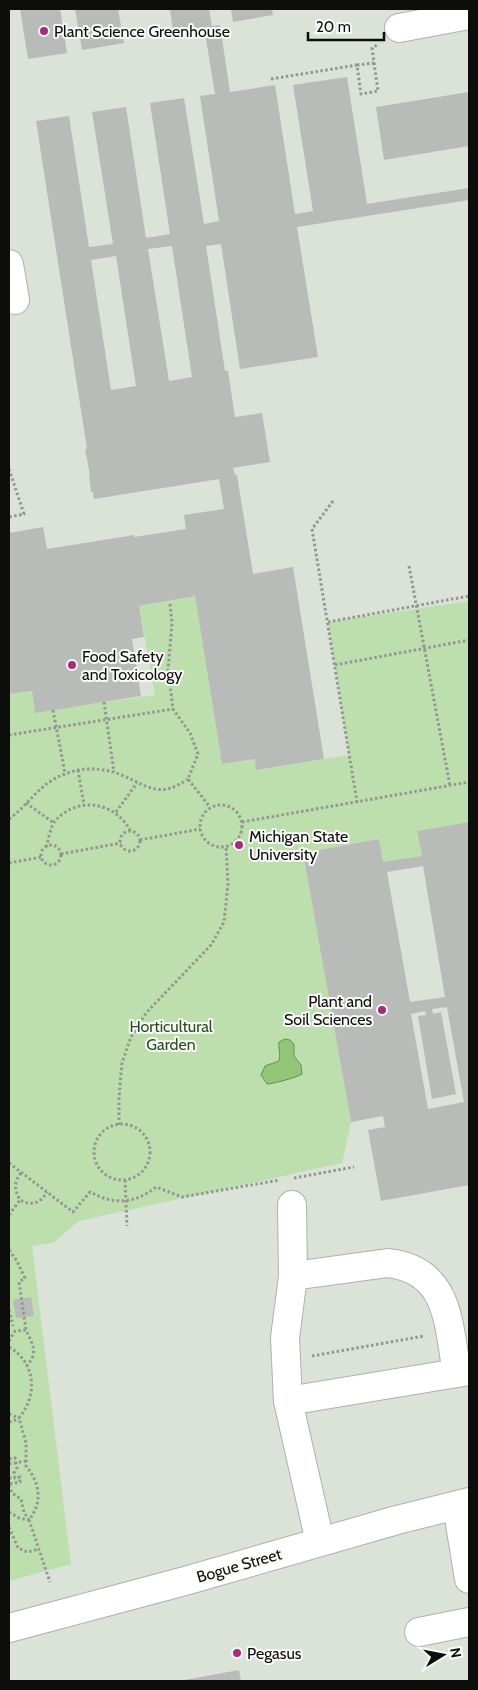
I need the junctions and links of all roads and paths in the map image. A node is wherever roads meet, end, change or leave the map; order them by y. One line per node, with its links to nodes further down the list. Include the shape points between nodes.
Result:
1 (469, 15): 2 (street)
2 (399, 28): 3 (path, via 372,48)
3 (374, 63): 4 (path); 4 (path, via 378,91 361,94)
4 (357, 65): 5 (path)
5 (271, 79)
6 (9, 264): 7 (street)
7 (15, 300)
8 (9, 469): 10 (path, via 24,514)
9 (333, 501): 15 (path, via 312,529)
10 (9, 517)
11 (409, 566): 14 (path)
12 (469, 596): 14 (path)
13 (170, 604): 20 (path, via 172,623 168,670)
14 (416, 605): 15 (path); 17 (path)
15 (328, 622): 18 (path)
16 (469, 640): 17 (path)
17 (424, 648): 18 (path); 31 (path)
18 (335, 665): 32 (path)
19 (104, 702): 22 (path)
20 (173, 709): 22 (path); 28 (path, via 190,733 198,754)
21 (54, 710): 23 (path)
22 (106, 720): 23 (path); 26 (path)
23 (57, 728): 24 (path); 27 (path)
24 (9, 735)
25 (78, 770): 26 (path); 27 (path); 34 (path)
26 (114, 772): 30 (path)
27 (65, 774): 33 (path, via 50,780)
28 (188, 779): 30 (path, via 179,785 158,790); 35 (path)
29 (469, 782): 31 (path)
30 (137, 783): 36 (path)
31 (450, 786): 32 (path)
32 (357, 802): 38 (path)
33 (26, 803): 37 (path); 39 (path)
34 (84, 805): 36 (path); 39 (path, via 62,814)
35 (210, 807): 38 (path, via 228,806 237,812); 40 (path, via 202,816)
36 (116, 812): 41 (path)
37 (9, 819)
38 (242, 822): 44 (path, via 238,838)
39 (54, 823): 45 (path)
40 (200, 829): 42 (path); 44 (path, via 210,844)
41 (131, 832): 42 (path); 43 (path, via 123,835)
42 (140, 840): 43 (path, via 137,848 131,851)
43 (121, 843): 46 (path)
44 (226, 846): 49 (path, via 228,884 224,922 211,945 146,1013 131,1037 122,1063)
45 (46, 847): 46 (path, via 56,847); 47 (path)
46 (60, 854): 47 (path, via 59,861 53,864)
47 (41, 857): 48 (path)
48 (9, 863)
49 (119, 1125): 53 (path, via 127,1125 140,1132 149,1150 142,1171); 53 (path, via 107,1128 99,1136 94,1157 106,1175 115,1180)
50 (9, 1163): 52 (path)
51 (354, 1167): 56 (path, via 182,1197 156,1187 146,1195)
52 (21, 1173): 54 (path); 55 (path, via 15,1186)
53 (125, 1180): 56 (path)
54 (47, 1192): 55 (path, via 33,1204); 56 (path, via 73,1212 90,1192 111,1200)
55 (20, 1200): 58 (path)
56 (126, 1201): 59 (path)
57 (292, 1205): 61 (street)
58 (9, 1215)
59 (127, 1226)
60 (9, 1250): 64 (path, via 25,1278 19,1282)
61 (294, 1276): 66 (street, via 374,1263 402,1264 415,1269 435,1286 446,1310); 69 (street, via 285,1338)
62 (9, 1310): 63 (path)
63 (11, 1325): 65 (path)
64 (26, 1330): 65 (path); 70 (path, via 34,1347)
65 (15, 1331): 67 (path)
66 (450, 1332): 69 (path); 71 (street)
67 (9, 1341)
68 (9, 1347): 70 (path, via 22,1357)
69 (286, 1361): 72 (street)
70 (27, 1366): 74 (path, via 32,1394)
71 (463, 1372): 72 (street)
72 (288, 1401): 87 (street)
73 (9, 1414): 74 (path)
74 (19, 1418): 75 (path); 77 (path, via 26,1443)
75 (9, 1422)
76 (9, 1459): 78 (path, via 15,1458)
77 (26, 1461): 78 (path); 85 (path, via 38,1485 39,1496)
78 (16, 1463): 79 (path); 81 (path)
79 (9, 1464)
80 (9, 1478): 81 (path)
81 (15, 1478): 82 (path, via 20,1477 20,1482)
82 (9, 1485): 85 (path, via 12,1493 21,1499)
83 (463, 1504): 87 (street, Bogue Street); 89 (street)
84 (9, 1512): 85 (path)
85 (29, 1520): 88 (path)
86 (9, 1527): 88 (path, via 18,1548 27,1552)
87 (320, 1542): 92 (street, Bogue Street)
88 (39, 1549): 90 (path)
89 (469, 1579)
90 (50, 1582)
91 (469, 1622): 93 (street)
92 (9, 1628)
93 (419, 1632)

